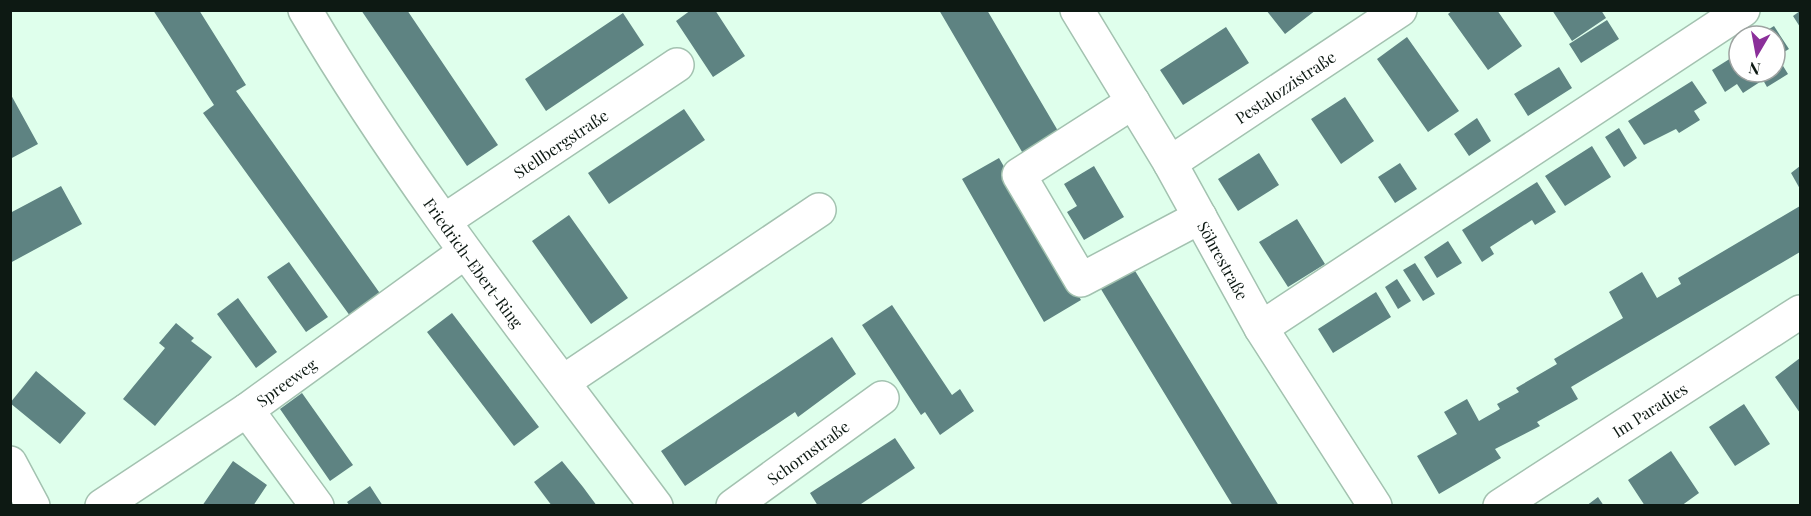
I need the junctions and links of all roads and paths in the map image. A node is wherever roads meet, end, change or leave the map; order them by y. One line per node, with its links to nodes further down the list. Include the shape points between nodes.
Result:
1 (305, 10): 10 (street, Friedrich-Ebert-Ring)
2 (1077, 10): 6 (street, Söhrestraße)
3 (1400, 10): 7 (street, Pestalozzistraße)
4 (1743, 10): 13 (street)
5 (677, 65): 10 (street, Stellbergstraße)
6 (1133, 102): 7 (street, Söhrestraße); 9 (street, via 1019,175 1080,280)
7 (1170, 163): 9 (street, Söhrestraße)
8 (819, 210): 14 (street)
9 (1200, 217): 13 (street, Söhrestraße)
10 (444, 221): 11 (street, Friedrich-Ebert-Ring)
11 (465, 252): 14 (street, Friedrich-Ebert-Ring); 16 (street, Spreeweg)
12 (1800, 312): 24 (street, Im Paradies)
13 (1261, 328): 23 (street, Söhrestraße)
14 (563, 382): 21 (street, Friedrich-Ebert-Ring)
15 (882, 398): 22 (street, Schornstraße)
16 (247, 410): 19 (street, Spreeweg); 20 (street)
17 (10, 463): 18 (street)
18 (33, 506)
19 (102, 506)
20 (317, 506)
21 (656, 506)
22 (733, 506)
23 (1375, 506)
24 (1500, 506)

